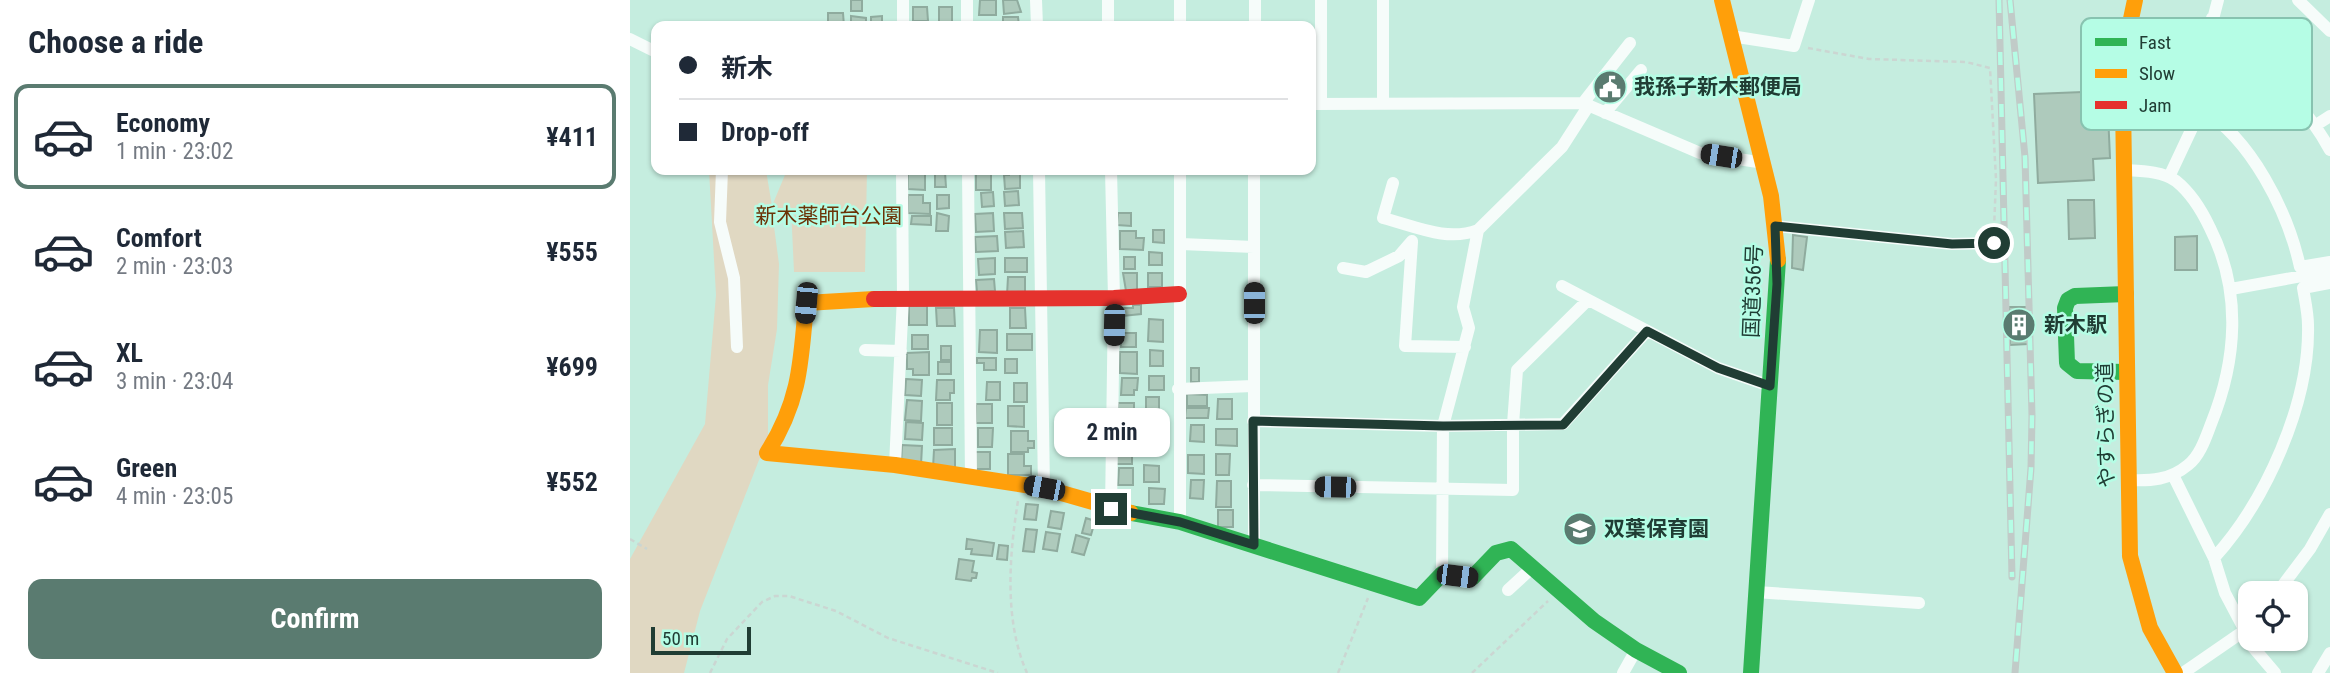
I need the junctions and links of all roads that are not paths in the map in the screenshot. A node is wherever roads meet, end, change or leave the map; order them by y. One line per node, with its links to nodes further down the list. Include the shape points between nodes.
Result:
1 (903, 0): 16 (street)
2 (967, 0): 17 (street)
3 (1036, 0): 18 (street)
4 (1108, 0): 19 (street)
5 (1180, 0): 20 (street)
6 (1255, 0): 21 (street)
7 (1321, 0): 29 (street)
8 (1384, 0): 28 (street)
9 (1722, 0): 23 (main road, 国道356号)
10 (1810, 0): 23 (street, via 1794,46)
11 (2134, 0): 14 (main road, やすらぎの道)
12 (2218, 0): 15 (street)
13 (2298, 0): 22 (street)
14 (2132, 18)
15 (2212, 18)
16 (903, 21)
17 (967, 21)
18 (1037, 21)
19 (1108, 21)
20 (1180, 21)
21 (1255, 21)
22 (2330, 31)
23 (1731, 36): 39 (main road, 国道356号)
24 (630, 39): 26 (street)
25 (1630, 43): 30 (street)
26 (651, 50)
27 (1641, 70): 31 (street)
28 (1383, 103): 29 (street); 30 (street)
29 (1316, 104)
30 (1586, 104): 31 (street); 52 (street, via 1562,147)
31 (1605, 113): 39 (street, via 1700,153)
32 (2330, 116): 34 (street)
33 (2312, 120): 34 (street)
34 (2316, 125): 38 (street)
35 (2124, 130): 40 (main road, やすらぎの道)
36 (2191, 130): 48 (street)
37 (2226, 130): 57 (street, via 2265,179 2294,236 2300,267)
38 (2330, 150)
39 (1764, 163): 50 (main road, 国道356号)
40 (2124, 170): 48 (street); 64 (main road, やすらぎの道)
41 (722, 175): 71 (street, via 720,222 734,278)
42 (902, 175): 65 (street)
43 (968, 175): 66 (street)
44 (1039, 175): 67 (street)
45 (1111, 175): 68 (street)
46 (1180, 175): 55 (street)
47 (1254, 175): 56 (street)
48 (2169, 177): 62 (street, via 2200,208 2219,245)
49 (1394, 183): 51 (street, via 1383,218)
50 (1775, 226): 54 (street, via 1952,244); 77 (main road, 国道356号, via 1777,284)
51 (1424, 228): 52 (street, via 1452,236); 53 (street)
52 (1478, 230): 72 (street, via 1463,307 1469,328)
53 (1412, 242): 58 (street, via 1399,257 1366,272); 72 (street, via 1405,346)
54 (1994, 243)
55 (1181, 244): 56 (street); 63 (street)
56 (1254, 247): 76 (street)
57 (2330, 262)
58 (1343, 268)
59 (2330, 271): 62 (street)
60 (2330, 283): 93 (street, via 2303,288 2307,353 2293,415 2278,455 2237,533)
61 (1563, 286): 69 (street)
62 (2231, 289): 83 (street, via 2232,355 2227,381 2202,445 2190,464)
63 (1179, 294): 68 (main road); 78 (street)
64 (2126, 295): 75 (main road, やすらぎの道); 75 (main road, via 2075,296 2065,308 2070,369)
65 (903, 297): 66 (main road); 74 (street); 82 (main road, via 806,303 799,382 785,426 767,453)
66 (971, 297): 67 (main road); 84 (street)
67 (1043, 298): 68 (main road); 87 (street)
68 (1114, 298): 89 (street)
69 (1587, 300): 70 (street); 80 (street, via 1517,370)
70 (1647, 331): 77 (street, via 1718,368); 80 (street, via 1563,425)
71 (737, 347)
72 (1465, 347): 81 (street)
73 (866, 350): 74 (street)
74 (901, 351): 82 (street)
75 (2126, 372): 85 (main road, やすらぎの道)
76 (1253, 386): 78 (street); 79 (street)
77 (1770, 386): 98 (main road, 国道356号)
78 (1178, 388): 91 (street)
79 (1253, 421): 81 (street); 86 (street)
80 (1513, 424): 81 (street); 88 (street, via 1514,490)
81 (1443, 426): 88 (street)
82 (895, 466): 84 (main road)
83 (2173, 475): 85 (street, via 2154,481); 93 (street)
84 (971, 477): 87 (main road)
85 (2128, 480): 108 (main road, やすらぎの道, via 2130,556 2150,628)
86 (1253, 485): 88 (street); 92 (street)
87 (1044, 488): 89 (main road)
88 (1444, 490): 95 (street)
89 (1111, 509): 91 (main road)
90 (2330, 513): 96 (street)
91 (1180, 522): 92 (main road)
92 (1254, 545): 95 (main road, via 1419,598)
93 (2214, 558): 100 (street)
94 (1532, 568): 95 (main road, via 1511,549 1496,552 1472,578); 97 (street); 102 (main road)
95 (1442, 574)
96 (2286, 581)
97 (1507, 590)
98 (1756, 592): 99 (street); 107 (main road, 国道356号)
99 (1919, 603)
100 (2238, 616)
101 (2238, 633): 109 (street)
102 (1636, 650): 105 (street); 106 (main road)
103 (2260, 651): 110 (street)
104 (2330, 653): 111 (street)
105 (1623, 673)
106 (1679, 673)
107 (1751, 673)
108 (2175, 673)
109 (2183, 673)
110 (2275, 673)
111 (2318, 673)

